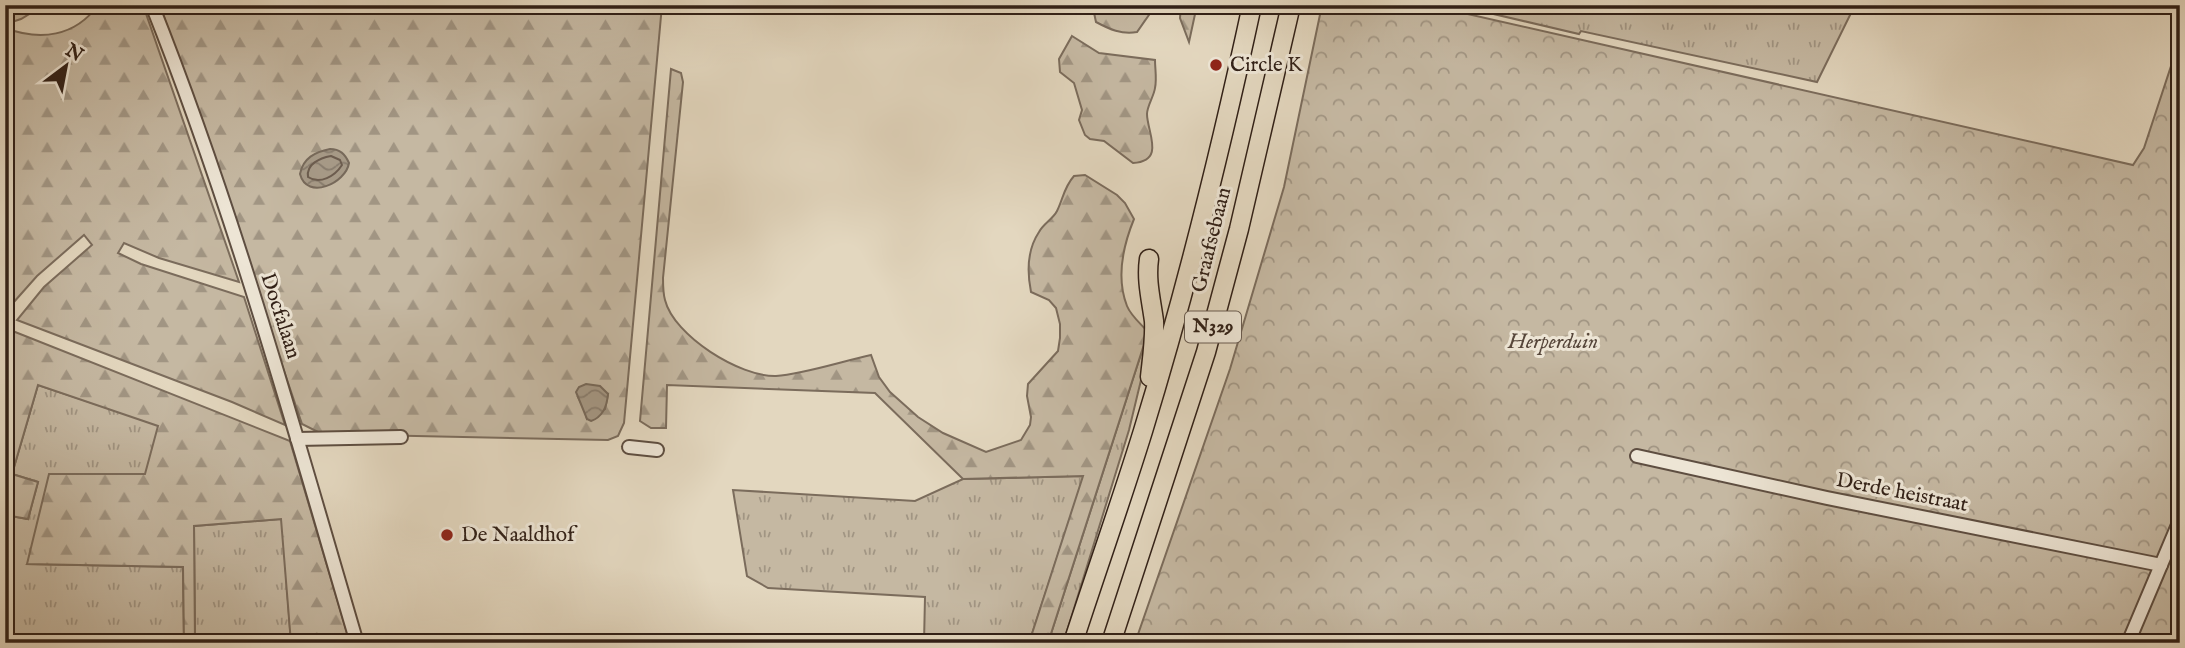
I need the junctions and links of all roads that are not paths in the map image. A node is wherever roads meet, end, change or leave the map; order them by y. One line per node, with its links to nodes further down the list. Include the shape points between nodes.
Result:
1 (152, 5): 7 (street, Docfalaan, via 221,195)
2 (1252, 5): 5 (main road, Graafsebaan / N329, via 1222,143)
3 (1291, 5): 15 (main road, Graafsebaan / N329, via 1240,229 1206,352)
4 (1149, 259): 5 (main road, via 1154,347)
5 (1143, 432): 14 (main road, Graafsebaan / N329)
6 (401, 437): 7 (street)
7 (297, 439): 13 (street, Docfalaan)
8 (629, 447): 9 (street)
9 (657, 450)
10 (1637, 456): 12 (street, Derde heistraat)
11 (2180, 520): 12 (street)
12 (2161, 565): 16 (street)
13 (357, 643)
14 (1073, 643)
15 (1111, 643)
16 (2128, 643)

